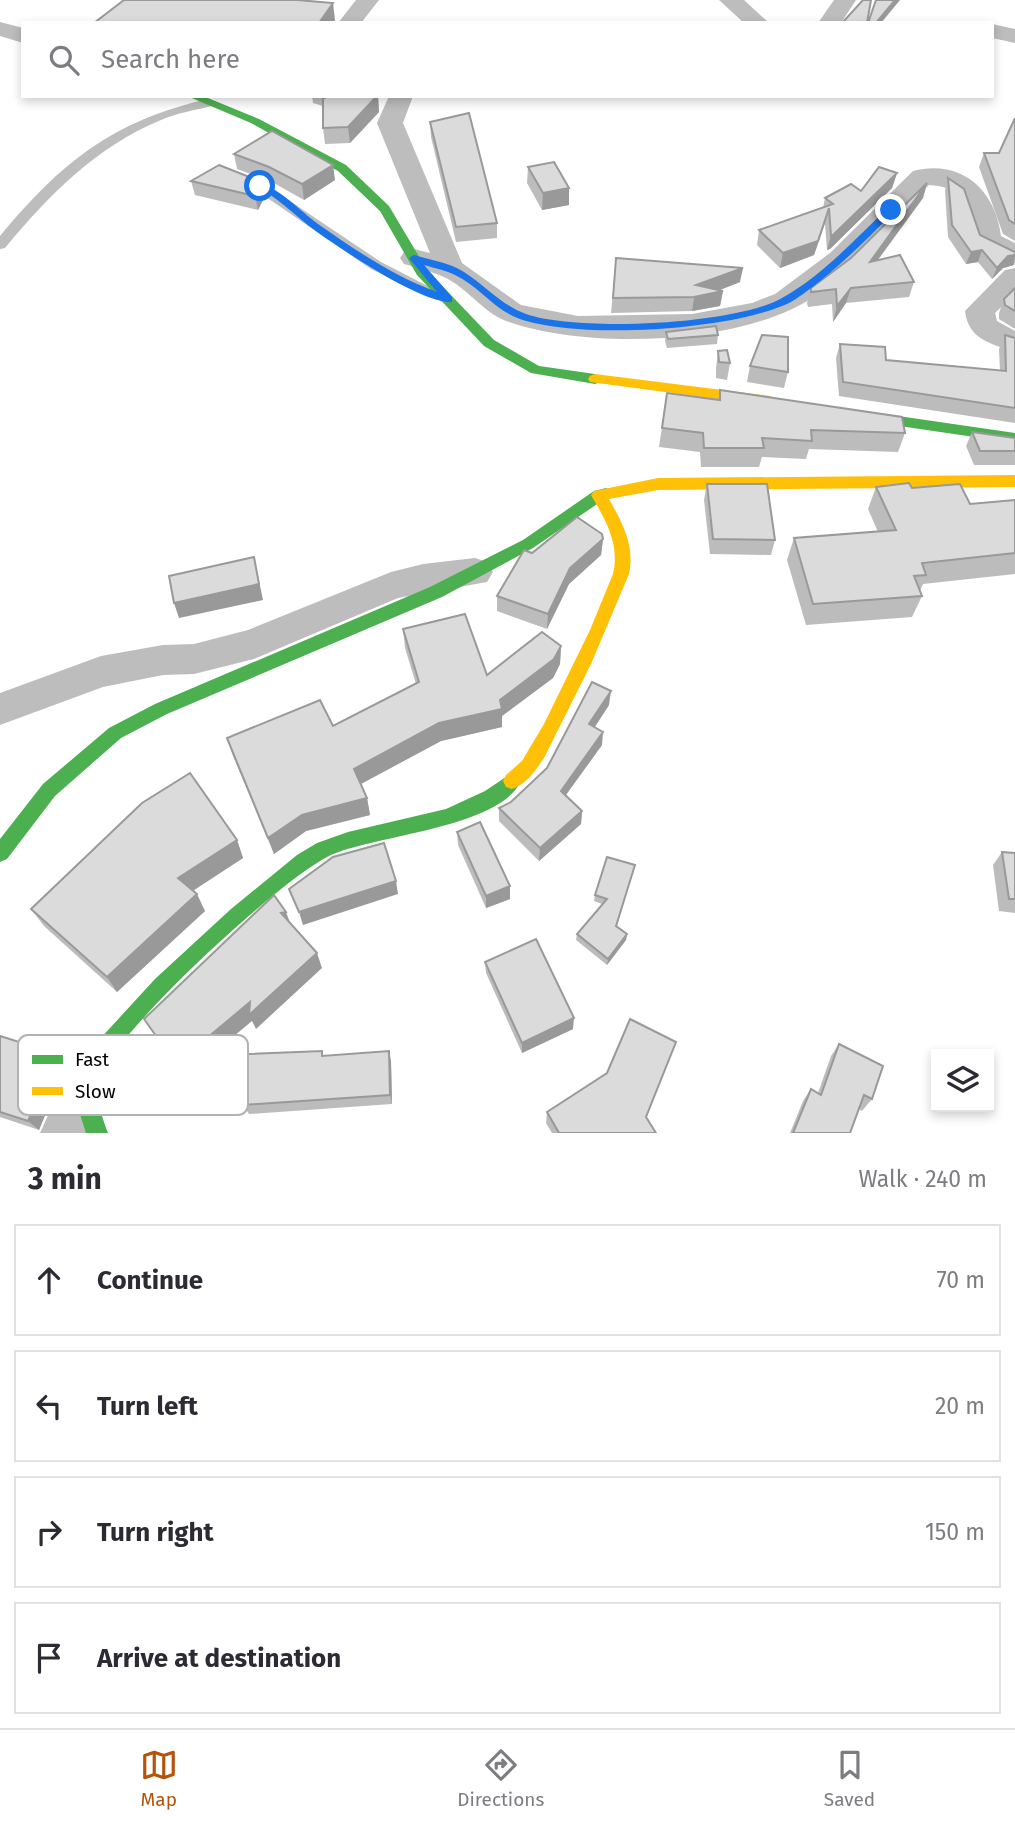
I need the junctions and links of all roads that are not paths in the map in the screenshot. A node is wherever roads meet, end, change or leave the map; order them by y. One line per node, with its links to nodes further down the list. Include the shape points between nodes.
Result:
1 (368, 0): 4 (street)
2 (730, 0): 5 (street)
3 (845, 0): 6 (street)
4 (351, 21)
5 (756, 21)
6 (830, 21)
7 (0, 29): 9 (street)
8 (994, 32): 10 (street)
9 (21, 35)
10 (1015, 36)
11 (197, 98): 13 (main road)
12 (400, 98): 18 (street, via 390,123)
13 (208, 103): 15 (lane, via 157,116 115,137 73,167); 17 (main road, via 255,121 342,168 385,209)
14 (223, 171): 20 (lane, via 274,192 387,274)
15 (0, 245)
16 (1015, 254): 18 (street, via 988,240 981,205 960,184 944,176 922,177 833,264 785,301 722,320 592,328 555,324 508,311 467,277)
17 (414, 258): 18 (street); 20 (main road)
18 (451, 270)
19 (1015, 277): 21 (street, via 979,311 990,332)
20 (448, 299): 22 (main road, via 489,343 536,370)
21 (1015, 341)
22 (785, 403)
23 (837, 412): 24 (main road)
24 (1015, 438)
25 (1015, 481): 26 (main road, via 659,484)
26 (599, 495): 27 (main road, via 528,544); 30 (main road, via 618,529 624,561 579,672 529,766 493,799 467,812 323,849 257,897)
27 (475, 572): 28 (street, via 391,586 254,644 194,659 101,672); 29 (main road, via 115,733 49,790)
28 (0, 709)
29 (0, 853)
30 (113, 1035)
31 (72, 1115): 33 (street)
32 (89, 1115): 34 (main road)
33 (64, 1133)
34 (97, 1133)

